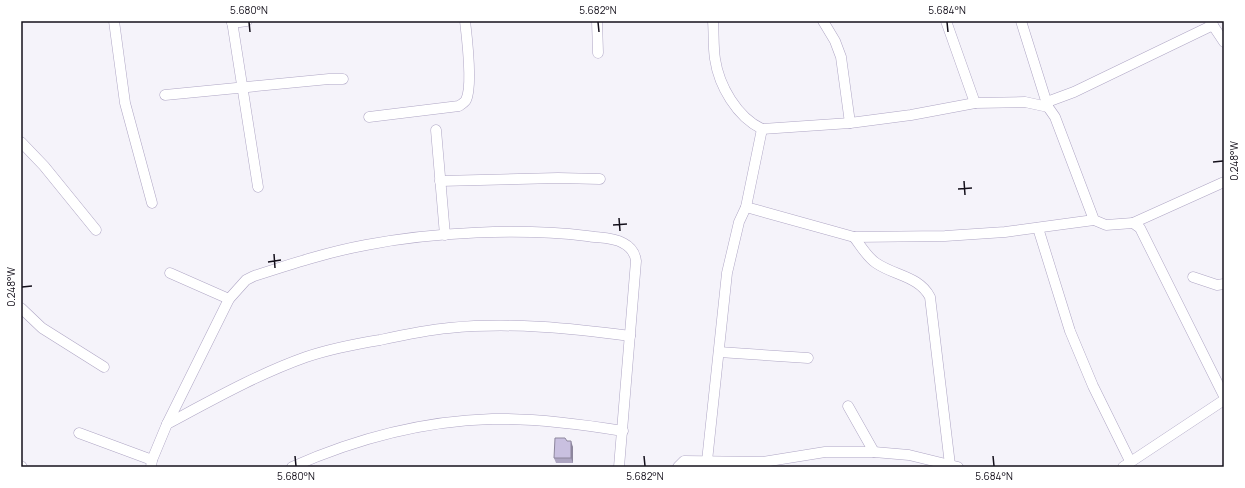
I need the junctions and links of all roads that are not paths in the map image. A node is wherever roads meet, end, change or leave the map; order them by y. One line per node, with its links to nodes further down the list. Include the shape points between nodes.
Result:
1 (114, 21): 27 (street, via 125,103)
2 (247, 21): 9 (street)
3 (465, 21): 18 (street, via 468,81 467,96 463,103 459,106)
4 (597, 21): 12 (street)
5 (713, 21): 20 (street, via 715,60 726,91 745,118)
6 (823, 21): 19 (street, via 835,41 840,58)
7 (946, 21): 16 (street)
8 (1021, 21): 17 (street)
9 (232, 22): 14 (street)
10 (1211, 23): 11 (street); 17 (street)
11 (1224, 42)
12 (598, 54)
13 (343, 79): 14 (street)
14 (242, 87): 15 (street); 26 (street)
15 (165, 95)
16 (975, 104): 17 (street); 19 (street)
17 (1047, 104): 29 (street, via 1060,130)
18 (369, 117)
19 (850, 123): 20 (street)
20 (762, 129): 28 (street)
21 (436, 130): 24 (street)
22 (21, 142): 32 (street)
23 (600, 179): 24 (street)
24 (440, 182): 33 (street)
25 (1224, 182): 30 (street)
26 (258, 187)
27 (152, 203)
28 (746, 207): 34 (street); 41 (street, via 739,222 731,254)
29 (1094, 220): 30 (street, via 1106,225); 31 (street)
30 (1133, 223): 44 (street, via 1140,228)
31 (1038, 228): 34 (street, via 946,236); 54 (street, via 1070,331)
32 (96, 230)
33 (444, 235): 38 (street, via 365,245 295,263 246,280); 40 (street, via 565,234 622,242 632,250 636,261)
34 (854, 237): 55 (street, via 875,263 919,283 930,297)
35 (170, 273): 38 (street)
36 (1193, 277): 37 (street)
37 (1224, 284)
38 (230, 299): 48 (street)
39 (21, 308): 43 (street, via 42,328)
40 (630, 336): 48 (street, via 552,327 518,326 448,328 392,337 328,350 289,364 228,391); 49 (street)
41 (719, 352): 42 (street); 52 (street)
42 (808, 358)
43 (104, 367)
44 (1221, 382): 45 (street)
45 (1224, 396)
46 (1224, 400): 54 (street)
47 (848, 406): 51 (street)
48 (167, 424): 53 (street)
49 (623, 431): 56 (street, via 559,422 475,420 401,430 354,443); 57 (street)
50 (79, 433): 53 (street)
51 (874, 452): 52 (street, via 825,452 764,462); 55 (street, via 909,455)
52 (707, 461): 58 (street, via 684,461)
53 (152, 464)
54 (1126, 464)
55 (954, 466)
56 (292, 467)
57 (619, 467)
58 (678, 467)

